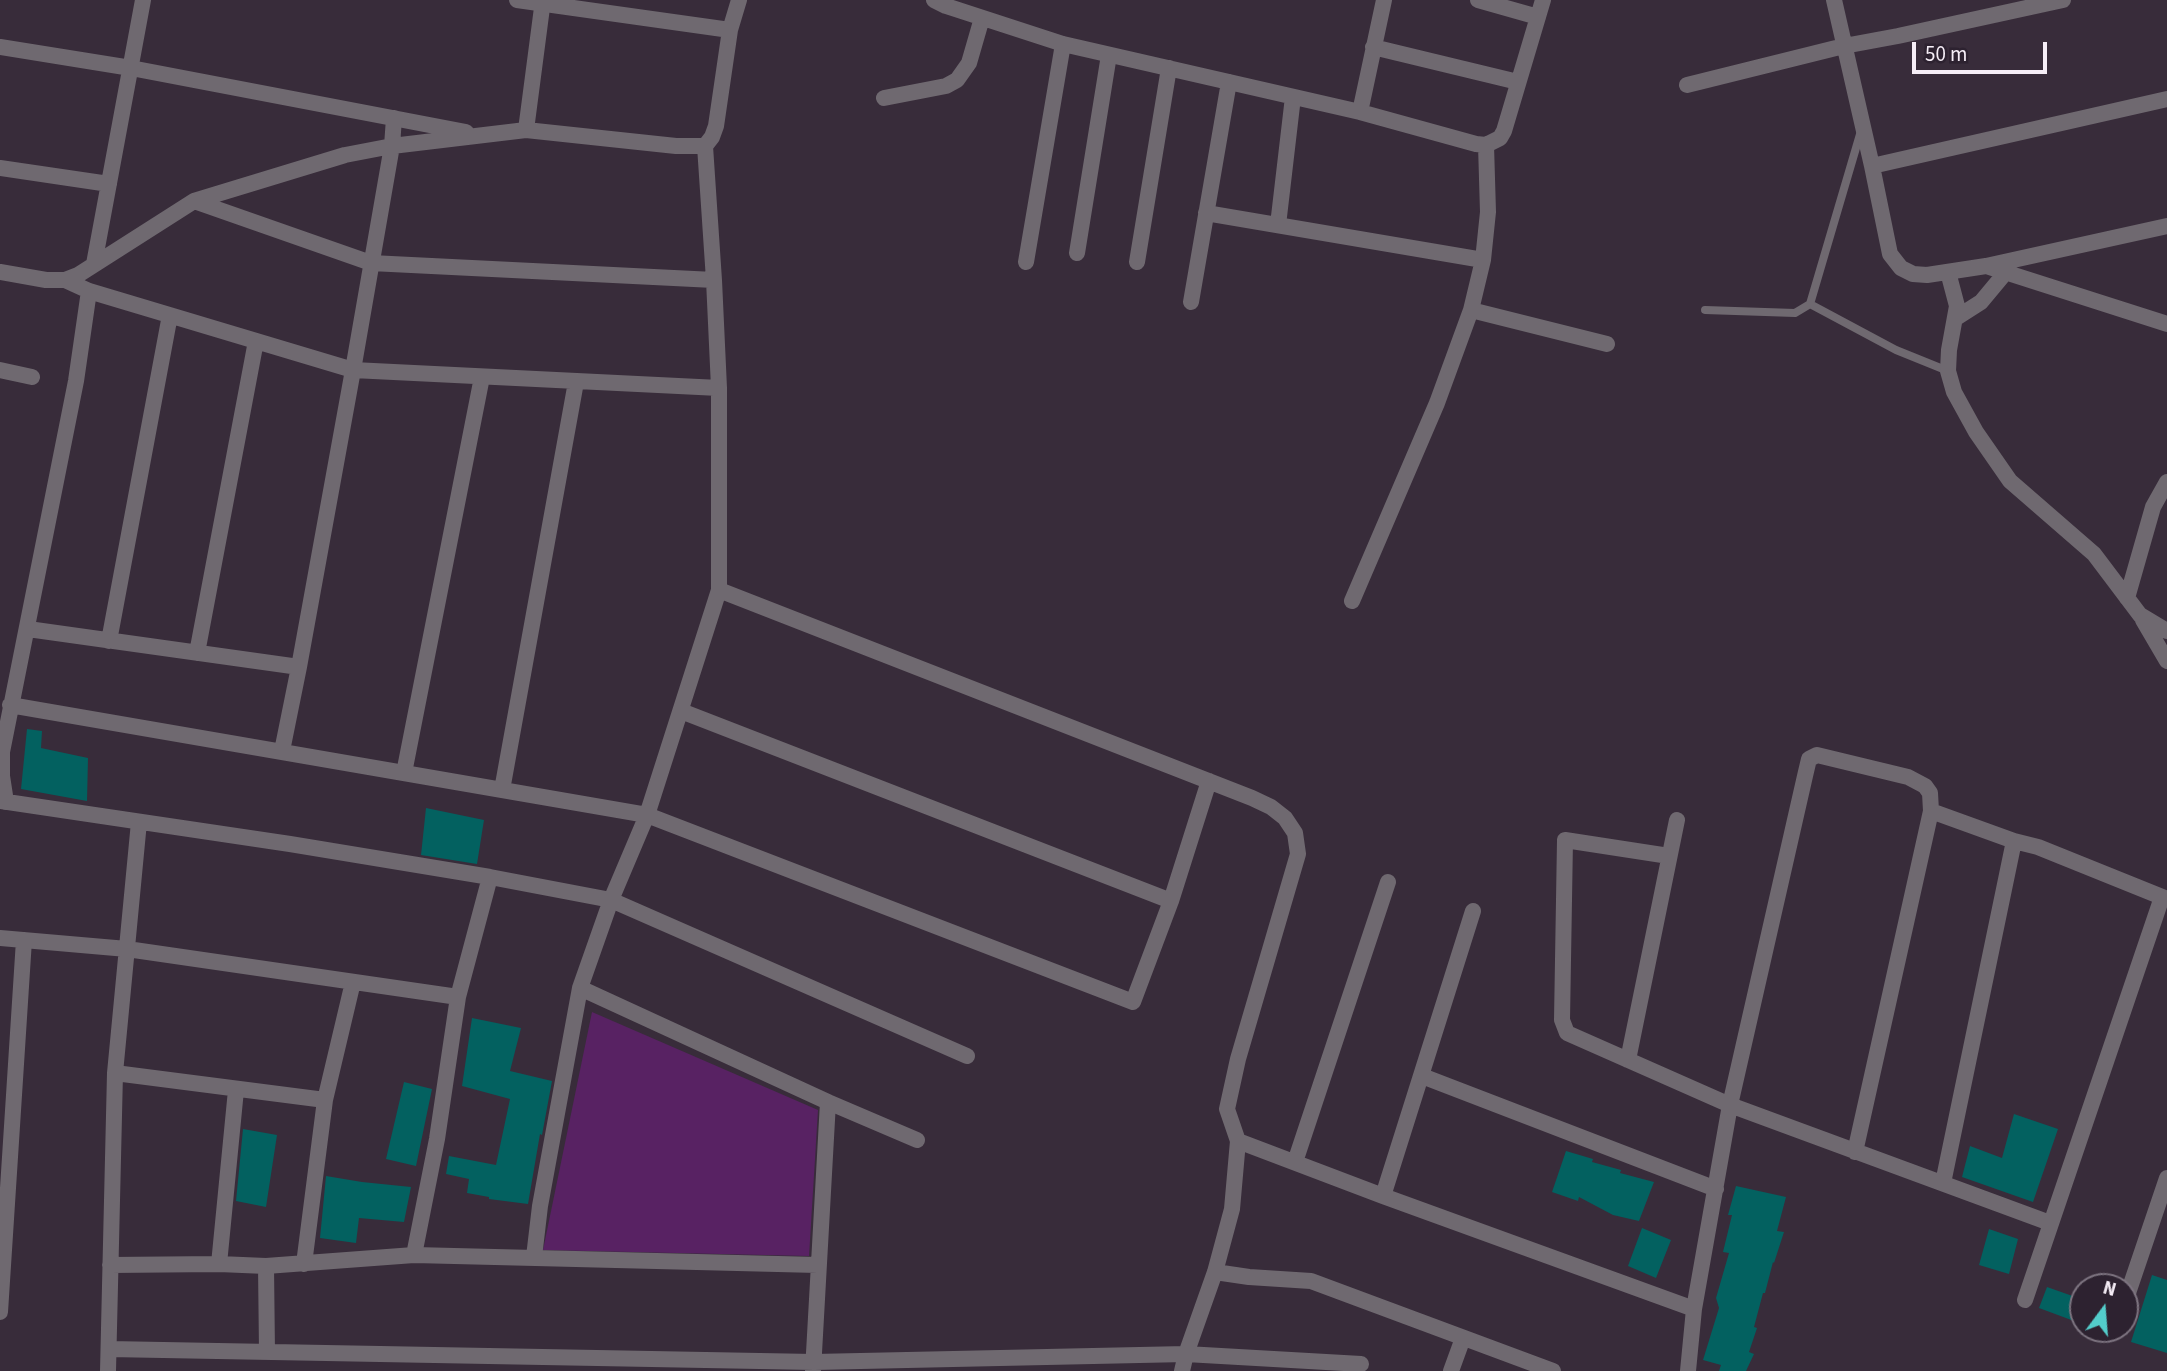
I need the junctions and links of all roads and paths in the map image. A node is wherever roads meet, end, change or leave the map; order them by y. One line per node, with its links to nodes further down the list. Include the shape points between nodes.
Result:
1 (143, 0): 19 (street)
2 (517, 0): 10 (street)
3 (739, 0): 13 (street)
4 (934, 0): 12 (street)
5 (1384, 0): 17 (street)
6 (1478, 0): 11 (street)
7 (1543, 0): 11 (street)
8 (1834, 0): 15 (street)
9 (2063, 0): 15 (street)
10 (543, 2): 13 (street); 30 (street)
11 (1538, 17): 22 (street)
12 (982, 18): 14 (street); 25 (street, via 969,63 957,80)
13 (730, 30): 32 (street, via 716,126)
14 (1063, 44): 18 (street); 44 (street)
15 (1844, 46): 23 (street); 29 (street)
16 (0, 47): 19 (street)
17 (1373, 47): 22 (street); 27 (street)
18 (1109, 55): 20 (street); 42 (street)
19 (131, 68): 28 (street); 37 (street)
20 (1169, 68): 21 (street); 45 (street)
21 (1229, 82): 24 (street); 39 (street)
22 (1518, 82): 33 (street, via 1504,131)
23 (1687, 85)
24 (1293, 97): 27 (street); 40 (street)
25 (884, 98)
26 (2167, 99): 35 (street)
27 (1360, 112): 33 (street)
28 (394, 118): 31 (street); 34 (street)
29 (1862, 125): 35 (street); 56 (lane)
30 (526, 130): 31 (street); 32 (street)
31 (482, 135): 34 (street)
32 (705, 145): 53 (street)
33 (1486, 145): 43 (street, via 1488,212)
34 (392, 146): 38 (street); 46 (street)
35 (1872, 166): 50 (street, via 1890,254 1913,274)
36 (0, 168): 37 (street)
37 (109, 184): 47 (street)
38 (194, 201): 46 (street); 47 (street)
39 (1206, 213): 40 (street); 55 (street)
40 (1278, 225): 43 (street)
41 (2167, 226): 48 (street)
42 (1077, 253)
43 (1483, 260): 57 (street)
44 (1026, 262)
45 (1137, 262)
46 (371, 263): 53 (street); 65 (street)
47 (94, 264): 52 (street)
48 (1986, 266): 50 (street); 51 (street)
49 (0, 272): 52 (street)
50 (1948, 272): 60 (street, via 1957,299)
51 (2006, 272): 60 (street, via 1981,302); 61 (street)
52 (65, 280): 54 (street)
53 (714, 280): 70 (street)
54 (89, 291): 59 (street); 76 (street)
55 (1191, 302)
56 (1810, 304): 58 (lane, via 1795,313); 66 (lane, via 1896,350)
57 (1471, 310): 63 (street); 74 (street, via 1437,403)
58 (1705, 310)
59 (170, 315): 62 (street); 78 (street)
60 (1956, 318): 66 (street)
61 (2167, 324)
62 (256, 341): 65 (street); 79 (street)
63 (1607, 344)
64 (0, 370): 67 (street)
65 (353, 370): 68 (street); 81 (street)
66 (1948, 371): 73 (street, via 1976,432 2010,481 2094,554)
67 (32, 377)
68 (482, 377): 69 (street); 85 (street)
69 (576, 382): 70 (street); 87 (street)
70 (719, 388): 72 (street)
71 (2167, 482): 73 (street, via 2153,507)
72 (719, 590): 83 (street); 86 (street)
73 (2127, 597): 75 (street)
74 (1352, 601)
75 (2140, 615): 77 (street); 80 (street)
76 (27, 629): 78 (street); 82 (street)
77 (2167, 631)
78 (109, 641): 79 (street)
79 (197, 653): 81 (street)
80 (2167, 661)
81 (299, 667): 84 (street)
82 (10, 705): 84 (street); 88 (street, via 2,752)
83 (681, 711): 90 (street); 99 (street)
84 (282, 751): 85 (street)
85 (404, 773): 87 (street)
86 (1209, 781): 99 (street); 118 (street, via 1271,807 1285,818 1298,841 1227,1109)
87 (502, 790): 90 (street)
88 (3, 801): 92 (street)
89 (1931, 811): 93 (street); 116 (street, via 1930,793 1918,781 1825,756 1809,759); 119 (street)
90 (647, 815): 98 (street); 99 (street, via 1133,1002)
91 (1677, 820): 94 (street)
92 (139, 822): 95 (street); 103 (street)
93 (2014, 841): 97 (street); 122 (street)
94 (1669, 856): 110 (street); 110 (street, via 1565,840 1562,1020 1567,1033)
95 (490, 877): 98 (street); 106 (street)
96 (1388, 881): 120 (street)
97 (2165, 897): 125 (street)
98 (611, 900): 105 (street); 107 (street)
99 (1171, 901)
100 (1473, 912): 112 (street)
101 (0, 938): 102 (street)
102 (24, 940): 103 (street); 109 (street)
103 (127, 948): 104 (street); 111 (street)
104 (353, 982): 106 (street); 114 (street)
105 (580, 988): 115 (street); 127 (street)
106 (458, 997): 126 (street)
107 (967, 1056)
108 (0, 1057): 109 (street)
109 (17, 1057): 133 (street)
110 (1628, 1060): 116 (street)
111 (115, 1073): 113 (street); 130 (street)
112 (1422, 1076): 123 (street); 124 (street)
113 (236, 1090): 114 (street); 128 (street)
114 (325, 1100): 129 (street)
115 (828, 1102): 117 (street); 131 (street)
116 (1730, 1105): 119 (street); 123 (street)
117 (917, 1140)
118 (1238, 1141): 120 (street); 134 (street, via 1232,1209)
119 (1855, 1152): 122 (street)
120 (1295, 1162): 124 (street)
121 (2167, 1178): 135 (street)
122 (1943, 1183): 125 (street)
123 (1716, 1189): 137 (street)
124 (1383, 1196): 137 (street)
125 (2050, 1223): 136 (street)
126 (414, 1255): 127 (street); 129 (street)
127 (534, 1257): 131 (street)
128 (219, 1264): 130 (street); 132 (street)
129 (304, 1264): 132 (street)
130 (110, 1265): 140 (street)
131 (818, 1265): 144 (street)
132 (266, 1266): 141 (street)
133 (2, 1272): 138 (street)
134 (1216, 1272): 139 (street, via 1311,1281); 142 (street)
135 (2135, 1273)
136 (2025, 1300)
137 (1694, 1309): 149 (street)
138 (0, 1312)
139 (1463, 1339): 147 (street); 148 (street)
140 (109, 1349): 141 (street); 145 (street)
141 (267, 1352): 144 (street)
142 (1186, 1354): 143 (street); 144 (street); 146 (street)
143 (1361, 1364)
144 (813, 1366)
145 (108, 1371)
146 (1182, 1371)
147 (1451, 1371)
148 (1553, 1371)
149 (1688, 1371)

